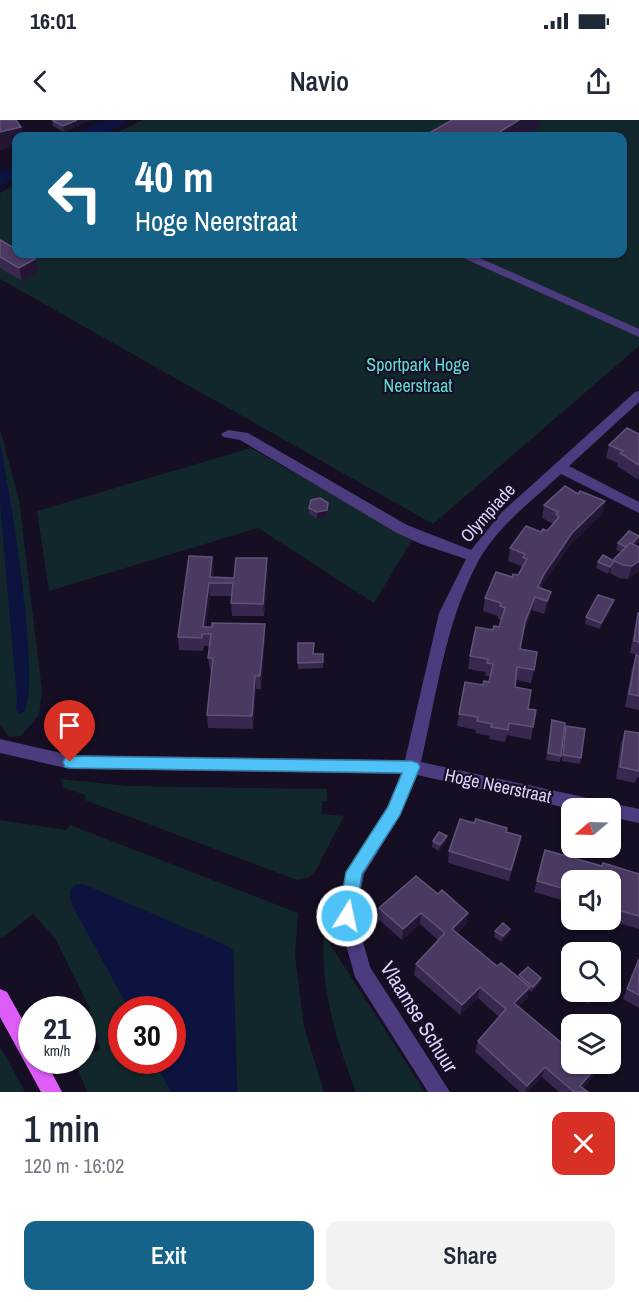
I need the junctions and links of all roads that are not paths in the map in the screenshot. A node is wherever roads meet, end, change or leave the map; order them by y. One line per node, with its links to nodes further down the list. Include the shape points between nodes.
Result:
1 (472, 258): 2 (street)
2 (639, 333)
3 (639, 396): 5 (street, Olympiade)
4 (228, 434): 7 (street, via 243,436 414,535)
5 (561, 468): 6 (street); 7 (street, Olympiade, via 507,515)
6 (639, 508)
7 (474, 556): 9 (street, Olympiade, via 447,613)
8 (0, 746): 9 (street, Hoge Neerstraat, via 70,762)
9 (412, 767): 10 (street, Hoge Neerstraat); 17 (street, Vlaamse Schuur, via 394,811 355,872 347,916 362,971)
10 (561, 799)
11 (621, 812): 12 (street)
12 (639, 816)
13 (0, 998): 14 (main road)
14 (18, 1032)
15 (41, 1074): 16 (main road)
16 (52, 1092)
17 (440, 1092)

